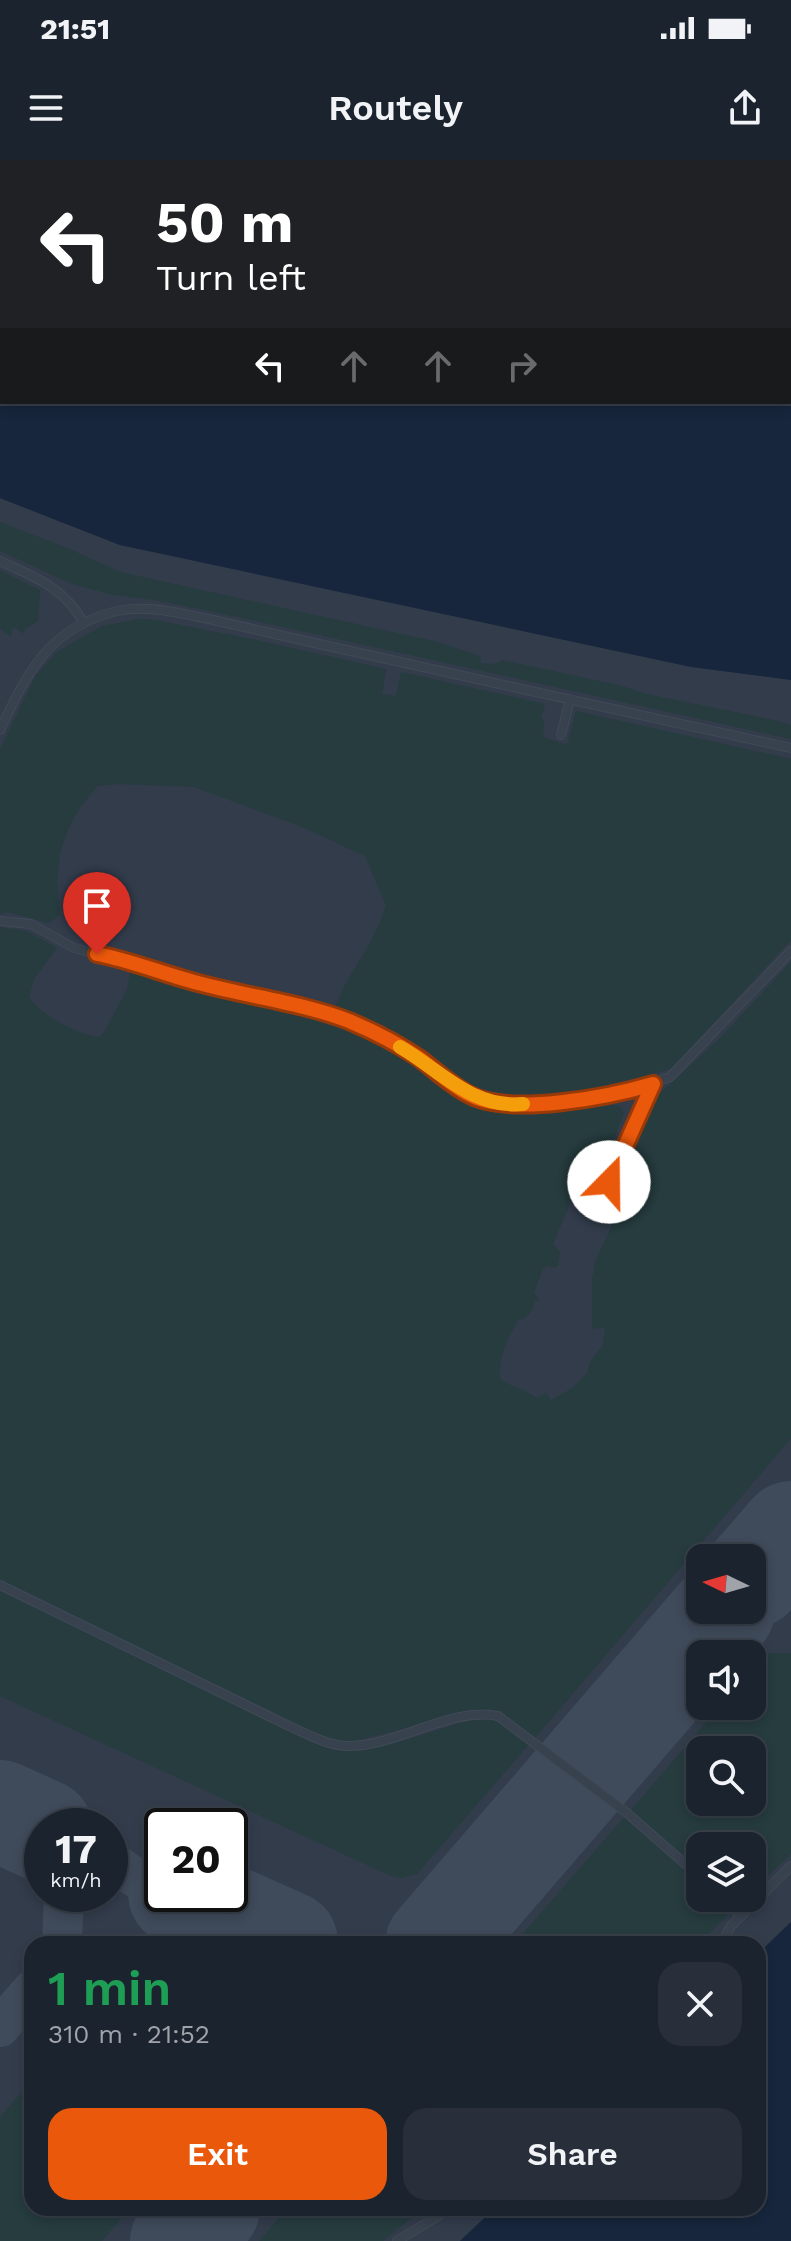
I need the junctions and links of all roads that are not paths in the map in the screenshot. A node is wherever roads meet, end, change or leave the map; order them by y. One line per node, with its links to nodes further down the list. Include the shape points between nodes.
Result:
1 (0, 561): 2 (lane, via 64,594)
2 (84, 623): 3 (lane, via 120,610 157,609); 4 (lane, via 59,638 33,666)
3 (570, 700): 5 (lane); 6 (lane)
4 (0, 730)
5 (561, 735)
6 (791, 748)
7 (0, 921): 9 (lane, via 31,924 74,948 352,1023 416,1056 481,1099 510,1105 612,1096)
8 (791, 951): 9 (lane, via 670,1077)
9 (653, 1084): 10 (lane)
10 (609, 1182)
11 (0, 1585): 12 (lane, via 336,1745 373,1742 474,1715 498,1716)
12 (686, 1865)
13 (791, 1866): 15 (lane)
14 (737, 1912): 15 (lane)
15 (741, 1916): 16 (lane)
16 (725, 1936)
17 (438, 2216): 18 (lane)
18 (397, 2241)

